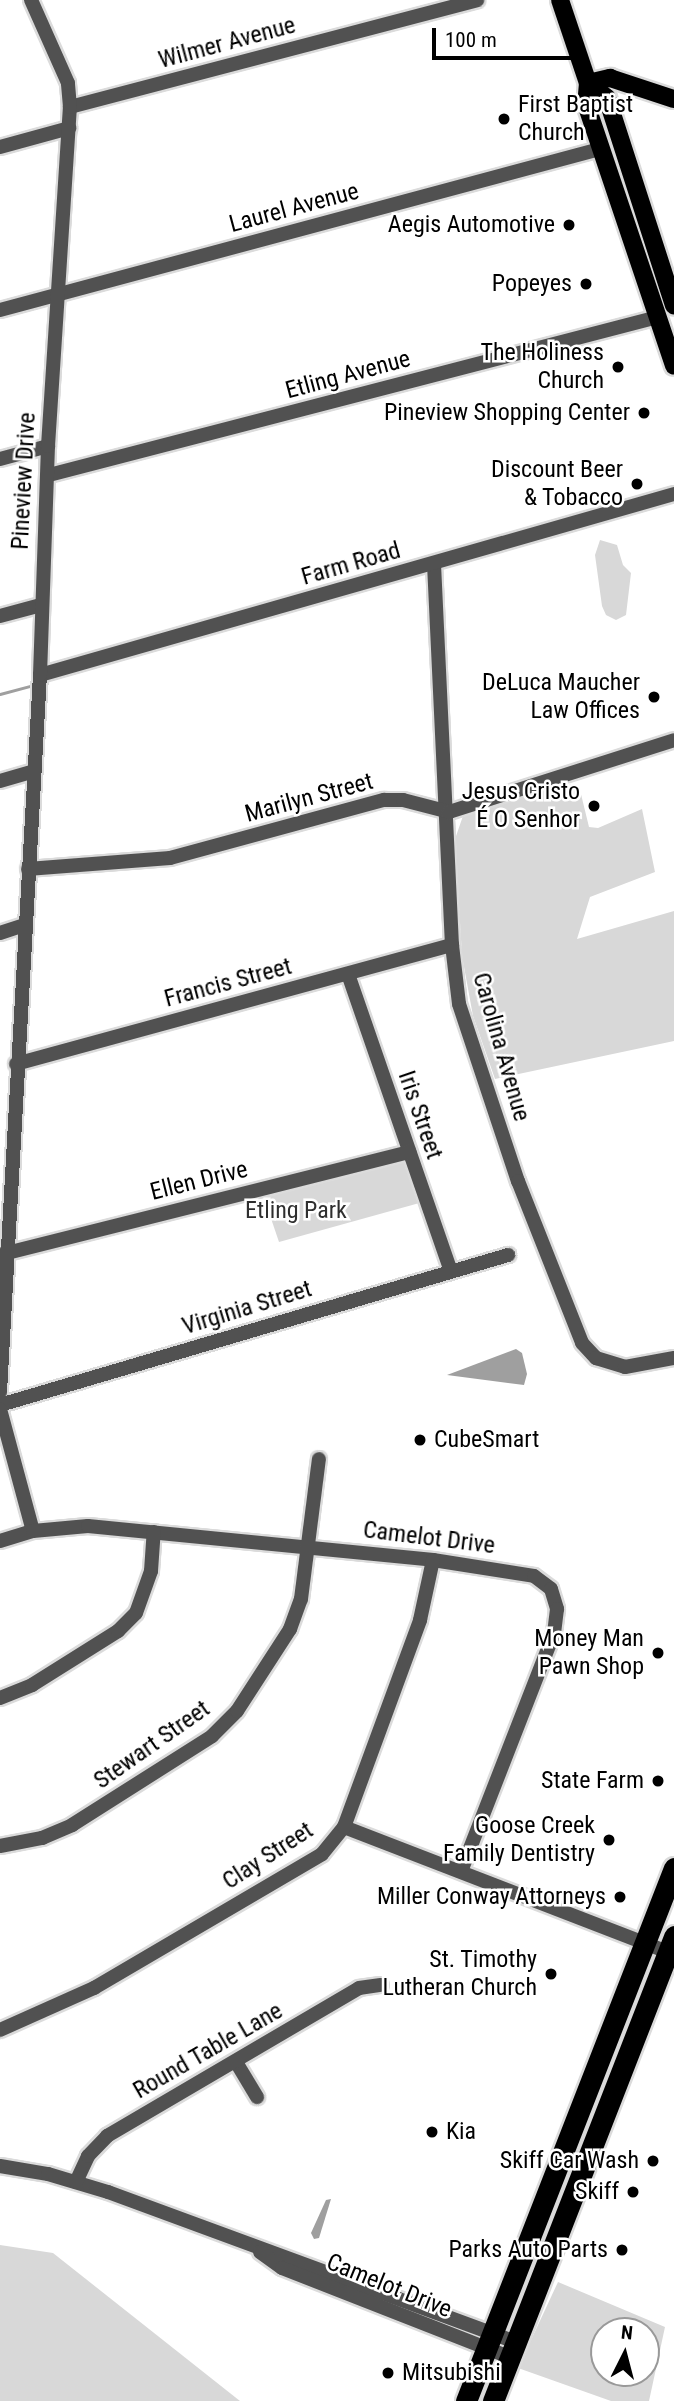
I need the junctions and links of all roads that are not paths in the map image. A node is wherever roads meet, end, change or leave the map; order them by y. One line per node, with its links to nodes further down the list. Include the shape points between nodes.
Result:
1 (31, 0): 6 (street, Pineview Drive, via 68,83)
2 (477, 0): 6 (street, Wilmer Avenue)
3 (560, 0): 4 (main road)
4 (588, 83): 5 (main road, via 610,78); 9 (main road, via 586,104); 11 (main road, via 607,98)
5 (674, 99)
6 (70, 107): 7 (street, Pineview Drive)
7 (69, 128): 8 (street); 10 (street, Pineview Drive)
8 (0, 147)
9 (600, 149): 10 (street, Laurel Avenue); 13 (main road)
10 (59, 294): 12 (street, Laurel Avenue); 16 (street, Pineview Drive)
11 (674, 305)
12 (0, 310)
13 (658, 317): 14 (main road, via 668,320); 15 (main road); 18 (street, Etling Avenue)
14 (674, 333)
15 (674, 366)
16 (48, 446): 17 (street); 18 (street, Pineview Drive)
17 (0, 459)
18 (49, 475): 21 (street, Pineview Drive)
19 (674, 494): 20 (street, Farm Road)
20 (434, 564): 23 (street, Farm Road); 27 (street, Carolina Avenue)
21 (41, 605): 22 (street); 23 (street, Pineview Drive)
22 (0, 616)
23 (40, 675): 25 (street, Pineview Drive)
24 (674, 740): 27 (street)
25 (34, 771): 26 (street); 28 (street, Pineview Drive)
26 (0, 781)
27 (449, 813): 28 (street, Marilyn Street, via 402,800 384,800 170,858); 31 (street, Carolina Avenue)
28 (29, 869): 29 (street, Pineview Drive)
29 (25, 925): 30 (street); 33 (street, Pineview Drive)
30 (0, 933)
31 (452, 945): 32 (street, Francis Street); 40 (street, Carolina Avenue, via 459,1004 575,1332 596,1358 613,1365 637,1367)
32 (348, 974): 33 (street, Francis Street); 36 (street, Iris Street)
33 (16, 1064): 34 (street, Pineview Drive)
34 (15, 1080): 35 (street); 37 (street, Pineview Drive)
35 (0, 1085)
36 (408, 1152): 37 (street, Ellen Drive); 39 (street, Iris Street)
37 (5, 1253): 41 (street, Pineview Drive)
38 (508, 1255): 39 (street, Virginia Street)
39 (451, 1271): 42 (street, Virginia Street)
40 (674, 1358)
41 (0, 1392)
42 (0, 1407): 44 (street)
43 (319, 1459): 47 (street, Stewart Street)
44 (33, 1531): 45 (street, Camelot Drive, via 88,1526); 46 (street, Camelot Drive)
45 (155, 1532): 47 (street, Camelot Drive); 49 (street, via 151,1572 136,1613 118,1632 32,1685)
46 (0, 1541)
47 (306, 1547): 48 (street, Camelot Drive); 51 (street, Stewart Street, via 301,1599 290,1629 237,1711 212,1737 72,1825 42,1839)
48 (433, 1560): 50 (street, Clay Street, via 420,1620); 53 (street, Camelot Drive, via 534,1576 551,1590 557,1609 554,1633)
49 (0, 1698)
50 (344, 1827): 53 (street); 57 (street, Clay Street, via 322,1854 94,1988)
51 (0, 1846)
52 (674, 1868): 54 (highway)
53 (461, 1871): 54 (street)
54 (645, 1943): 55 (street); 62 (highway)
55 (671, 1944): 63 (highway)
56 (381, 1985): 58 (street, Round Table Lane, via 359,1988)
57 (0, 2030)
58 (236, 2062): 59 (street); 61 (street, Round Table Lane, via 107,2136 88,2157)
59 (257, 2097)
60 (0, 2166): 61 (street, Camelot Drive)
61 (76, 2182): 62 (street, Camelot Drive, via 292,2258)
62 (489, 2342): 63 (street, Camelot Drive); 64 (highway)
63 (512, 2350): 65 (highway)
64 (466, 2401)
65 (493, 2401)

